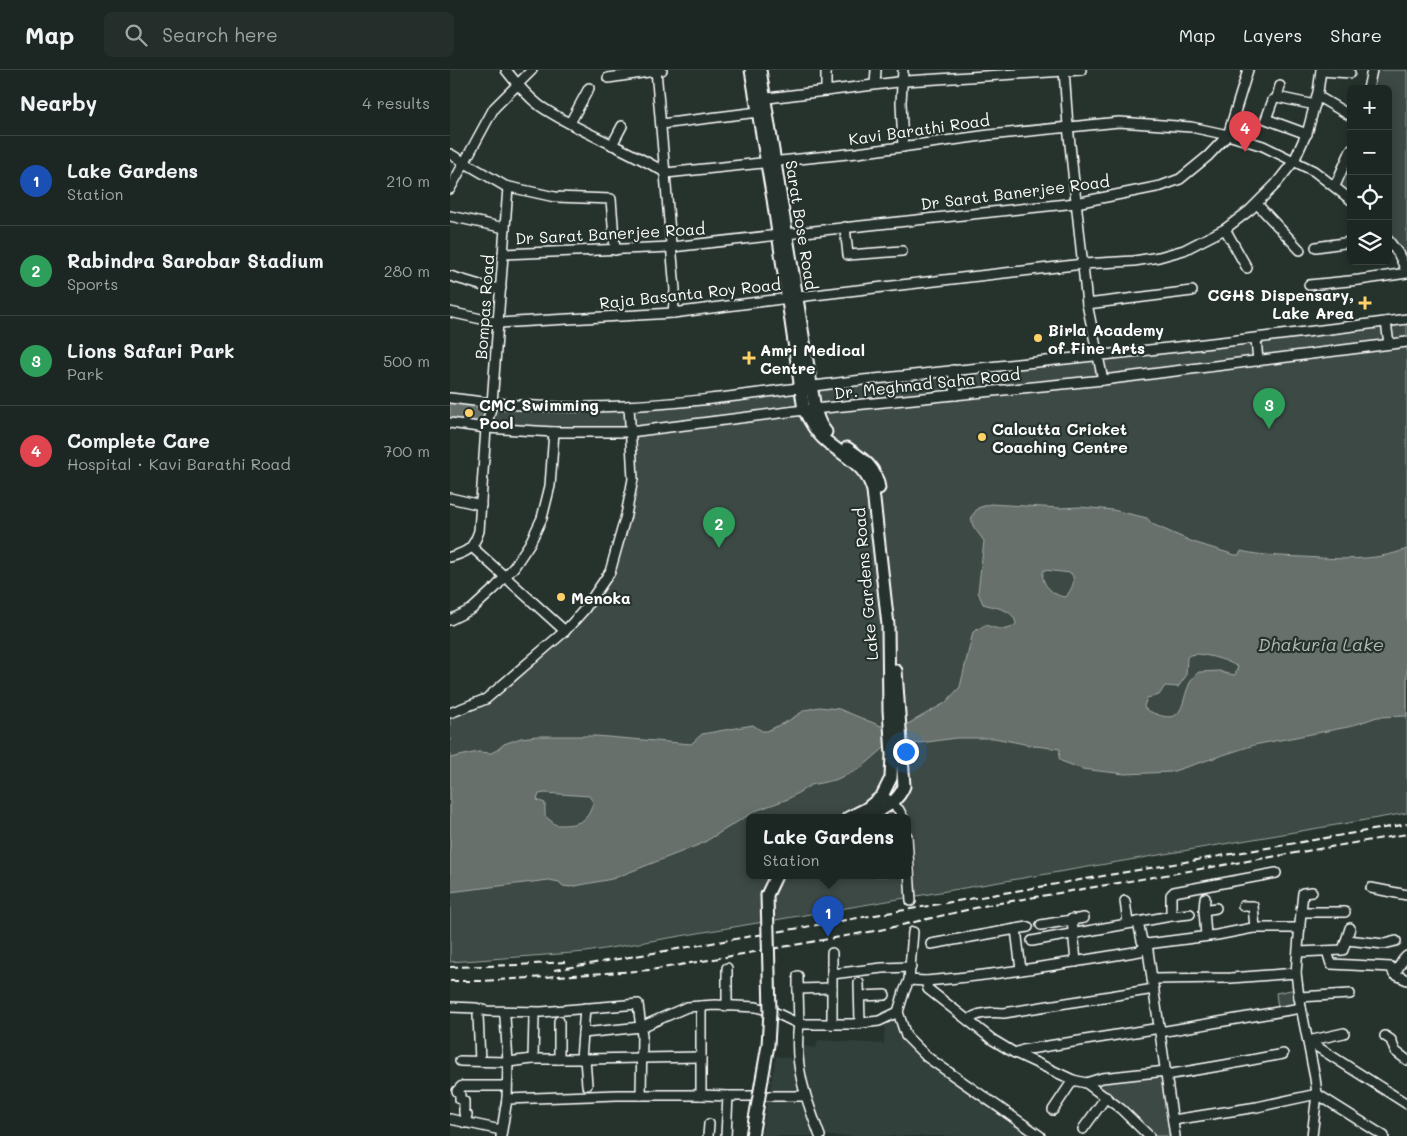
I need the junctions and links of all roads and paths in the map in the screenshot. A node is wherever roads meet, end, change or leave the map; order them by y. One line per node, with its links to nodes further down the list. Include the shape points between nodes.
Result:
1 (506, 70): 18 (street)
2 (532, 70): 18 (street)
3 (658, 70): 15 (street); 29 (street)
4 (751, 70): 23 (main road)
5 (760, 70): 23 (main road, Sarat Bose Road)
6 (826, 70): 22 (street)
7 (876, 70): 17 (street)
8 (903, 70): 16 (street)
9 (1081, 70): 13 (street)
10 (1248, 70): 33 (street)
11 (1321, 70): 14 (street); 25 (street, Raja Basanta Roy Road)
12 (1372, 70): 19 (street)
13 (1064, 71): 16 (street); 31 (street)
14 (1350, 73)
15 (608, 78)
16 (902, 81): 17 (street); 35 (street)
17 (875, 84): 22 (street)
18 (518, 85): 28 (street, via 539,105); 40 (street, via 494,108)
19 (1369, 85)
20 (1280, 86): 25 (street, via 1278,97)
21 (588, 88): 28 (street)
22 (826, 91): 23 (street)
23 (760, 99): 26 (main road); 39 (main road, Sarat Bose Road)
24 (1273, 100): 32 (street, via 1266,118)
25 (1316, 101): 27 (street); 32 (street, Raja Basanta Roy Road)
26 (758, 112): 29 (street); 39 (main road)
27 (1347, 114)
28 (570, 123): 34 (street)
29 (661, 124): 41 (street)
30 (622, 126): 34 (street)
31 (1068, 126): 33 (street, Kavi Barathi Road, via 1143,123 1191,127); 35 (street, Kavi Barathi Road); 46 (street)
32 (1307, 134): 38 (street, Raja Basanta Roy Road)
33 (1228, 135): 38 (street, Kavi Barathi Road, via 1263,146); 46 (street, Dr Sarat Banerjee Road, via 1180,179 1161,186)
34 (612, 145): 41 (street)
35 (903, 147): 39 (street, Kavi Barathi Road)
36 (450, 154): 40 (street)
37 (1347, 159): 42 (street)
38 (1294, 161): 42 (street, Kavi Barathi Road); 47 (street, Raja Basanta Roy Road)
39 (771, 162): 41 (street, Kavi Barathi Road); 52 (main road, Sarat Bose Road)
40 (464, 163): 43 (street); 44 (street)
41 (666, 174): 55 (street)
42 (1335, 186): 45 (street, Kavi Barathi Road)
43 (508, 187): 50 (street, Bompas Road); 57 (street, via 554,197 611,199)
44 (450, 189)
45 (1347, 196)
46 (1076, 202): 49 (street, Dr Sarat Banerjee Road); 61 (street)
47 (1256, 204): 51 (street, Raja Basanta Roy Road); 58 (street)
48 (450, 216): 50 (street)
49 (846, 227): 52 (street, Dr Sarat Banerjee Road); 59 (street, via 848,255)
50 (505, 228): 60 (street, Bompas Road)
51 (1225, 229): 61 (street, Raja Basanta Roy Road, via 1184,250 1159,257); 62 (street)
52 (782, 235): 55 (street, Dr Sarat Banerjee Road); 70 (main road, Sarat Bose Road)
53 (1347, 243): 56 (street)
54 (1392, 245): 63 (street)
55 (672, 247): 57 (street, Dr Sarat Banerjee Road); 73 (street, via 676,290)
56 (1316, 247)
57 (615, 250): 60 (street, Dr Sarat Banerjee Road)
58 (1300, 250)
59 (902, 251)
60 (503, 254): 67 (street, Bompas Road)
61 (1083, 264): 70 (street, Raja Basanta Roy Road); 71 (street)
62 (1247, 268)
63 (1407, 272): 66 (street)
64 (450, 276): 65 (street)
65 (467, 281): 67 (street); 68 (street)
66 (1309, 285)
67 (501, 288): 76 (street, Bompas Road)
68 (464, 291)
69 (1192, 292): 71 (street)
70 (792, 297): 73 (street, Raja Basanta Roy Road); 84 (main road, Sarat Bose Road)
71 (1087, 304): 80 (street)
72 (450, 312): 76 (street, Raja Basanta Roy Road)
73 (674, 313): 76 (street, Raja Basanta Roy Road)
74 (1407, 319): 75 (street, Dr. Meghnad Saha Road)
75 (1386, 322): 77 (street, Dr. Meghnad Saha Road); 79 (street)
76 (499, 323): 87 (street, Bompas Road)
77 (1256, 339): 80 (street, Dr. Meghnad Saha Road); 81 (street)
78 (1407, 342): 79 (street, Dr. Meghnad Saha Road)
79 (1389, 344): 81 (street, Dr. Meghnad Saha Road)
80 (1097, 354): 82 (street, Dr. Meghnad Saha Road); 83 (street)
81 (1258, 361): 83 (street, Dr. Meghnad Saha Road)
82 (954, 370): 84 (street, Dr. Meghnad Saha Road); 85 (street)
83 (1103, 380): 85 (street, Dr. Meghnad Saha Road)
84 (805, 386): 88 (street, Dr. Meghnad Saha Road); 89 (main road, Sarat Bose Road)
85 (956, 395): 89 (street, Dr. Meghnad Saha Road)
86 (450, 398): 87 (street, Dr. Meghnad Saha Road)
87 (492, 404): 88 (street, Dr. Meghnad Saha Road); 91 (street, Bompas Road)
88 (629, 406): 93 (street)
89 (809, 409): 93 (street, Dr. Meghnad Saha Road); 102 (main road, Lake Gardens Road, via 815,429 861,468 871,482 888,626)
90 (450, 423): 91 (street, Dr. Meghnad Saha Road)
91 (486, 428): 92 (street, Dr. Meghnad Saha Road); 95 (street, Bompas Road)
92 (554, 432): 93 (street, Dr. Meghnad Saha Road); 98 (street, via 550,486 542,518 530,543)
93 (630, 432): 100 (street, via 632,480 610,572)
94 (450, 498): 95 (street)
95 (481, 505): 96 (street, Bompas Road, via 479,531)
96 (472, 547): 97 (street); 98 (street)
97 (450, 557)
98 (506, 577): 99 (street, via 472,609); 100 (street)
99 (450, 620)
100 (566, 631): 101 (street, via 486,699)
101 (450, 713)
102 (898, 754): 103 (main road, Lake Gardens Road); 103 (main road, via 904,786 902,793)
103 (887, 799): 104 (main road); 105 (street)
104 (866, 814)
105 (900, 814)
106 (1276, 873): 122 (street, via 1174,892)
107 (766, 879): 210 (main road, via 759,905 764,1017)
108 (775, 879): 210 (main road, bridge, via 767,895 768,1045)
109 (910, 879): 114 (street)
110 (1371, 888): 112 (street)
111 (1312, 892): 119 (street, via 1303,893)
112 (1407, 896)
113 (1205, 898): 118 (street)
114 (911, 901)
115 (1125, 901): 125 (street)
116 (1243, 906): 128 (street, via 1253,906)
117 (1216, 908): 118 (street)
118 (1204, 910): 134 (street)
119 (1301, 912): 120 (street); 129 (street)
120 (1345, 912)
121 (1190, 914): 122 (street)
122 (1170, 916): 125 (street)
123 (1084, 918): 124 (street)
124 (1072, 919): 126 (street); 133 (street)
125 (1133, 922): 133 (street); 139 (street, via 1142,941)
126 (1041, 925)
127 (1028, 927): 131 (street)
128 (1255, 928): 129 (street); 134 (street)
129 (1300, 928): 141 (street)
130 (1350, 928): 135 (street)
131 (1016, 929): 138 (street); 147 (street)
132 (913, 932): 145 (street)
133 (1073, 934): 136 (street); 144 (street)
134 (1206, 936): 139 (street)
135 (1347, 940): 137 (street, via 1384,944); 140 (street, via 1343,950)
136 (1032, 941)
137 (1396, 941)
138 (932, 944)
139 (1147, 944): 144 (street, via 1140,951); 152 (street)
140 (1327, 951): 141 (street); 150 (street, via 1331,964 1391,967)
141 (1299, 952): 148 (street)
142 (832, 953): 149 (street)
143 (1407, 956): 150 (street)
144 (1076, 962): 147 (street)
145 (910, 967): 149 (street); 153 (street)
146 (727, 968): 165 (street)
147 (1021, 970): 155 (street)
148 (1296, 973): 152 (street); 163 (street)
149 (832, 974): 157 (street)
150 (1394, 974): 154 (street)
151 (798, 976): 158 (street)
152 (1152, 979): 159 (street)
153 (909, 980): 155 (street); 169 (street)
154 (1407, 980)
155 (926, 981): 173 (street, via 928,990)
156 (860, 983): 161 (street)
157 (832, 988): 158 (street); 177 (street)
158 (798, 989): 176 (street)
159 (1154, 989): 173 (street, via 996,1012); 179 (street)
160 (1350, 994): 163 (street)
161 (860, 996): 162 (street); 175 (street)
162 (885, 996)
163 (1299, 996): 168 (street)
164 (701, 1006): 165 (street); 178 (street, via 674,1011); 186 (street)
165 (727, 1006): 176 (street, via 756,1006)
166 (450, 1007): 167 (street, via 541,1012)
167 (585, 1008): 178 (street, via 638,1004); 180 (street)
168 (1301, 1008): 179 (street); 183 (street)
169 (898, 1012): 175 (street, via 879,1021); 221 (street, via 906,1036 928,1056)
170 (478, 1015): 193 (street)
171 (505, 1017): 194 (street)
172 (534, 1017): 188 (street)
173 (969, 1020): 184 (street)
174 (559, 1021): 189 (street)
175 (860, 1023): 177 (street)
176 (799, 1024): 177 (street); 204 (street, via 797,1055)
177 (832, 1024)
178 (641, 1027): 180 (street); 187 (street)
179 (1160, 1030): 184 (street); 195 (street)
180 (583, 1033): 190 (street)
181 (1344, 1033): 183 (street)
182 (1384, 1036): 191 (street)
183 (1308, 1041): 200 (street); 207 (street)
184 (1015, 1053): 196 (street)
185 (1283, 1054): 195 (street)
186 (701, 1057): 187 (street); 202 (street)
187 (642, 1058): 190 (street); 201 (street)
188 (533, 1059): 189 (street); 194 (street)
189 (559, 1059): 190 (street)
190 (583, 1059): 198 (street)
191 (1407, 1060)
192 (460, 1061): 193 (street)
193 (480, 1061): 194 (street)
194 (508, 1062): 199 (street)
195 (1166, 1073): 197 (street, via 1102,1078); 211 (street)
196 (1073, 1080): 197 (street); 208 (street)
197 (1086, 1084): 205 (street)
198 (587, 1085)
199 (506, 1086): 206 (street); 212 (street, via 462,1086 457,1091 464,1101)
200 (1317, 1094): 211 (street); 224 (street); 225 (street)
201 (641, 1095): 202 (street); 206 (street)
202 (701, 1095): 203 (street)
203 (728, 1096): 204 (street); 217 (street)
204 (805, 1096): 220 (street)
205 (1106, 1097): 214 (street); 222 (street)
206 (507, 1099): 215 (street)
207 (1407, 1104)
208 (1053, 1110)
209 (450, 1119): 212 (street)
210 (751, 1119): 218 (main road); 219 (main road)
211 (1173, 1120): 223 (street)
212 (465, 1122): 215 (street)
213 (709, 1124): 216 (street)
214 (1083, 1129)
215 (501, 1133)
216 (708, 1136)
217 (726, 1136)
218 (745, 1136)
219 (752, 1136)
220 (820, 1136)
221 (1040, 1136)
222 (1149, 1136)
223 (1175, 1136)
224 (1312, 1136)
225 (1384, 1136)

